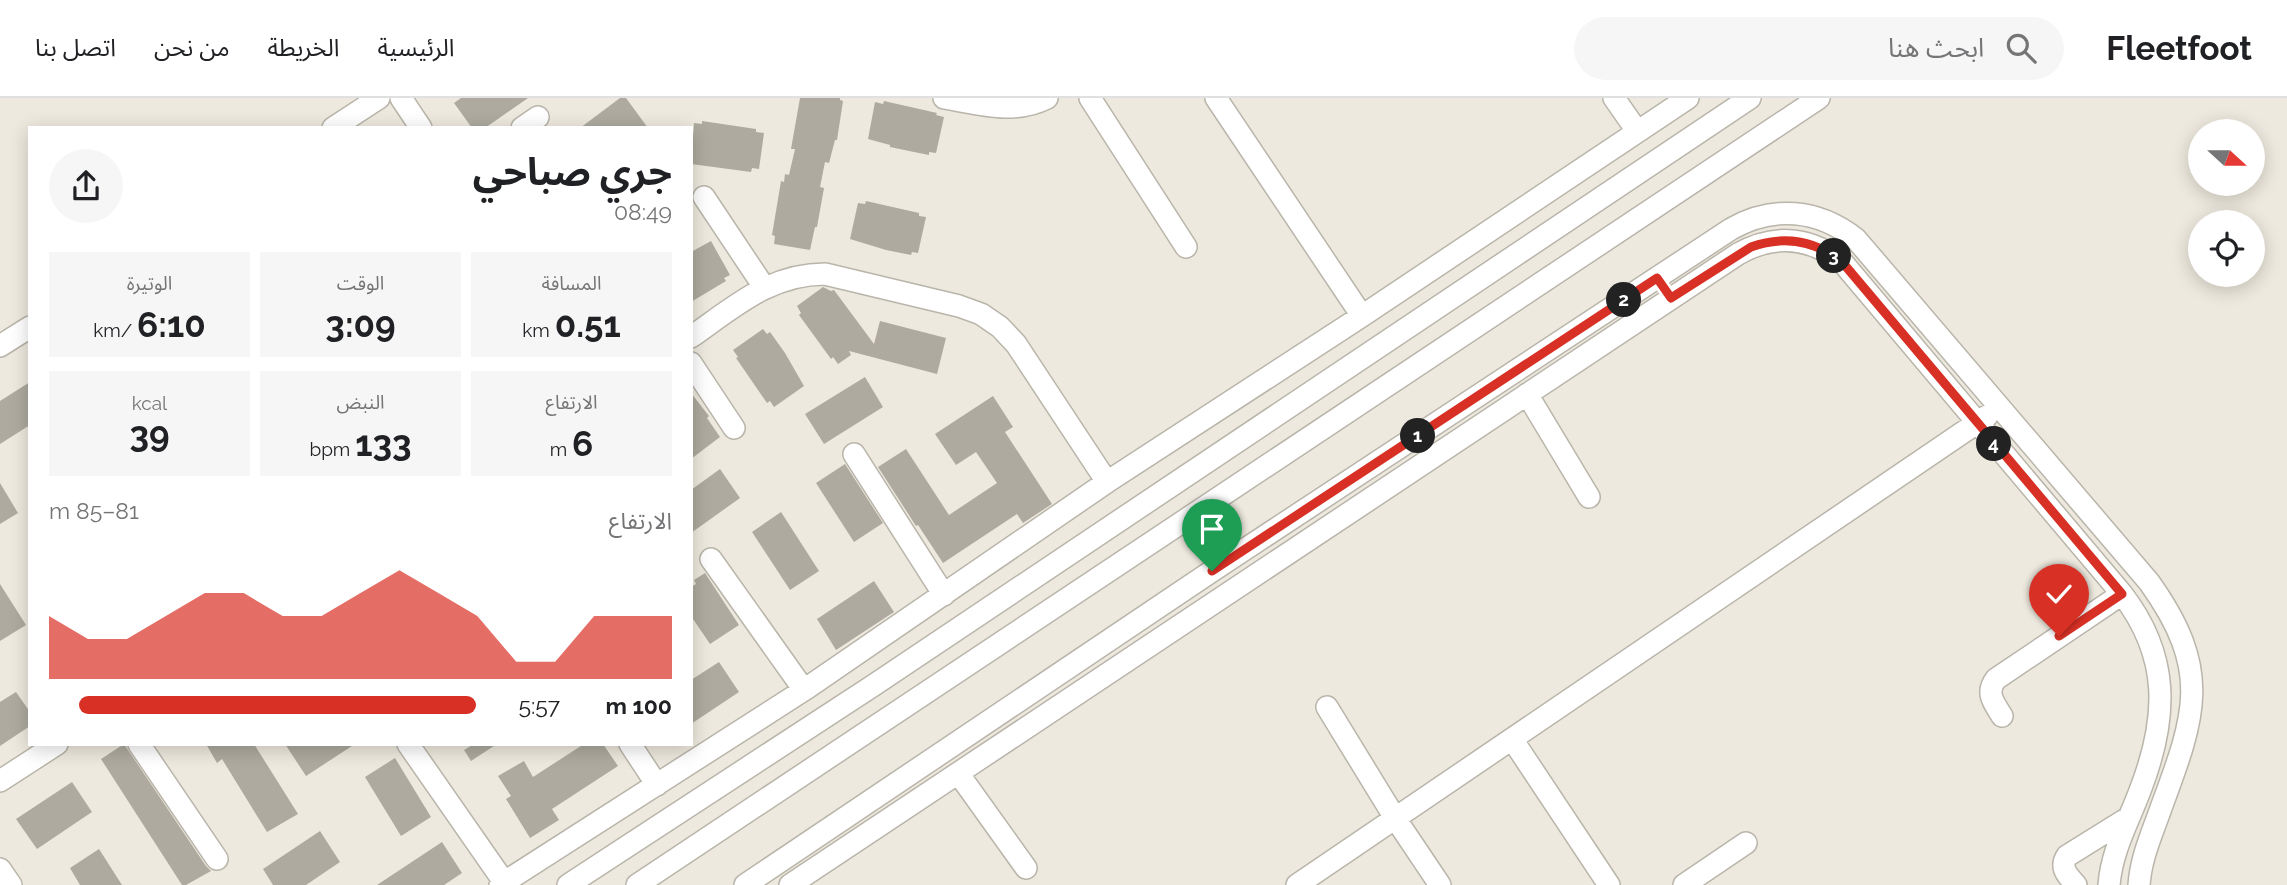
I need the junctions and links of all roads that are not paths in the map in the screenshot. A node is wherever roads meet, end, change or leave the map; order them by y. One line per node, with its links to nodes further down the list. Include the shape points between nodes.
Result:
1 (379, 98): 11 (street)
2 (401, 98): 12 (street)
3 (944, 98): 4 (street, via 1013,108)
4 (1047, 98)
5 (1090, 98): 15 (street)
6 (1216, 98): 19 (street)
7 (1614, 98): 13 (street)
8 (1688, 98): 13 (street)
9 (1750, 98): 37 (street)
10 (1819, 98): 58 (street)
11 (336, 126)
12 (420, 126)
13 (1637, 131): 19 (street)
14 (704, 197): 17 (street)
15 (1186, 247)
16 (1657, 278): 18 (street); 25 (street, via 1755,218 1780,212 1821,218 1856,239); 32 (street)
17 (764, 287): 21 (street); 29 (street, via 790,277 825,274 981,314 1016,344)
18 (1671, 298): 24 (street); 26 (street, via 1764,242 1792,240 1819,247 1848,269)
19 (1362, 316): 29 (street)
20 (28, 328): 22 (street)
21 (693, 336)
22 (0, 346)
23 (693, 366): 27 (street)
24 (1527, 394): 30 (street); 33 (street)
25 (1998, 408): 26 (street); 67 (street, via 2149,582 2183,642 2192,683 2190,725 2147,845)
26 (1976, 423): 34 (street); 41 (street)
27 (734, 428)
28 (854, 454): 35 (street)
29 (1107, 482): 35 (street)
30 (1589, 498)
31 (711, 559): 38 (street)
32 (1212, 571): 33 (street); 59 (street)
33 (1227, 594): 46 (street)
34 (2122, 594): 40 (street, via 1996,679 1990,696); 50 (street, via 2150,639 2160,696 2153,754)
35 (944, 595): 36 (street)
36 (855, 655): 37 (street); 38 (street)
37 (874, 685): 57 (street)
38 (804, 690): 48 (street)
39 (1327, 707): 49 (street)
40 (2002, 716)
41 (1511, 739): 49 (street); 63 (street)
42 (54, 746): 47 (street)
43 (140, 746): 52 (street)
44 (409, 746): 55 (street)
45 (631, 746): 48 (street)
46 (958, 773): 53 (street); 60 (street)
47 (0, 781)
48 (657, 785): 55 (street)
49 (1395, 818): 61 (street); 62 (street)
50 (2127, 818): 65 (street, via 2067,856 2065,871); 66 (street, via 2114,852)
51 (1746, 843): 64 (street)
52 (217, 859)
53 (1026, 868)
54 (0, 869): 56 (street)
55 (502, 884)
56 (11, 885)
57 (568, 885)
58 (637, 885)
59 (745, 885)
60 (790, 885)
61 (1297, 885)
62 (1440, 885)
63 (1609, 885)
64 (1684, 885)
65 (2076, 885)
66 (2109, 885)
67 (2139, 885)

